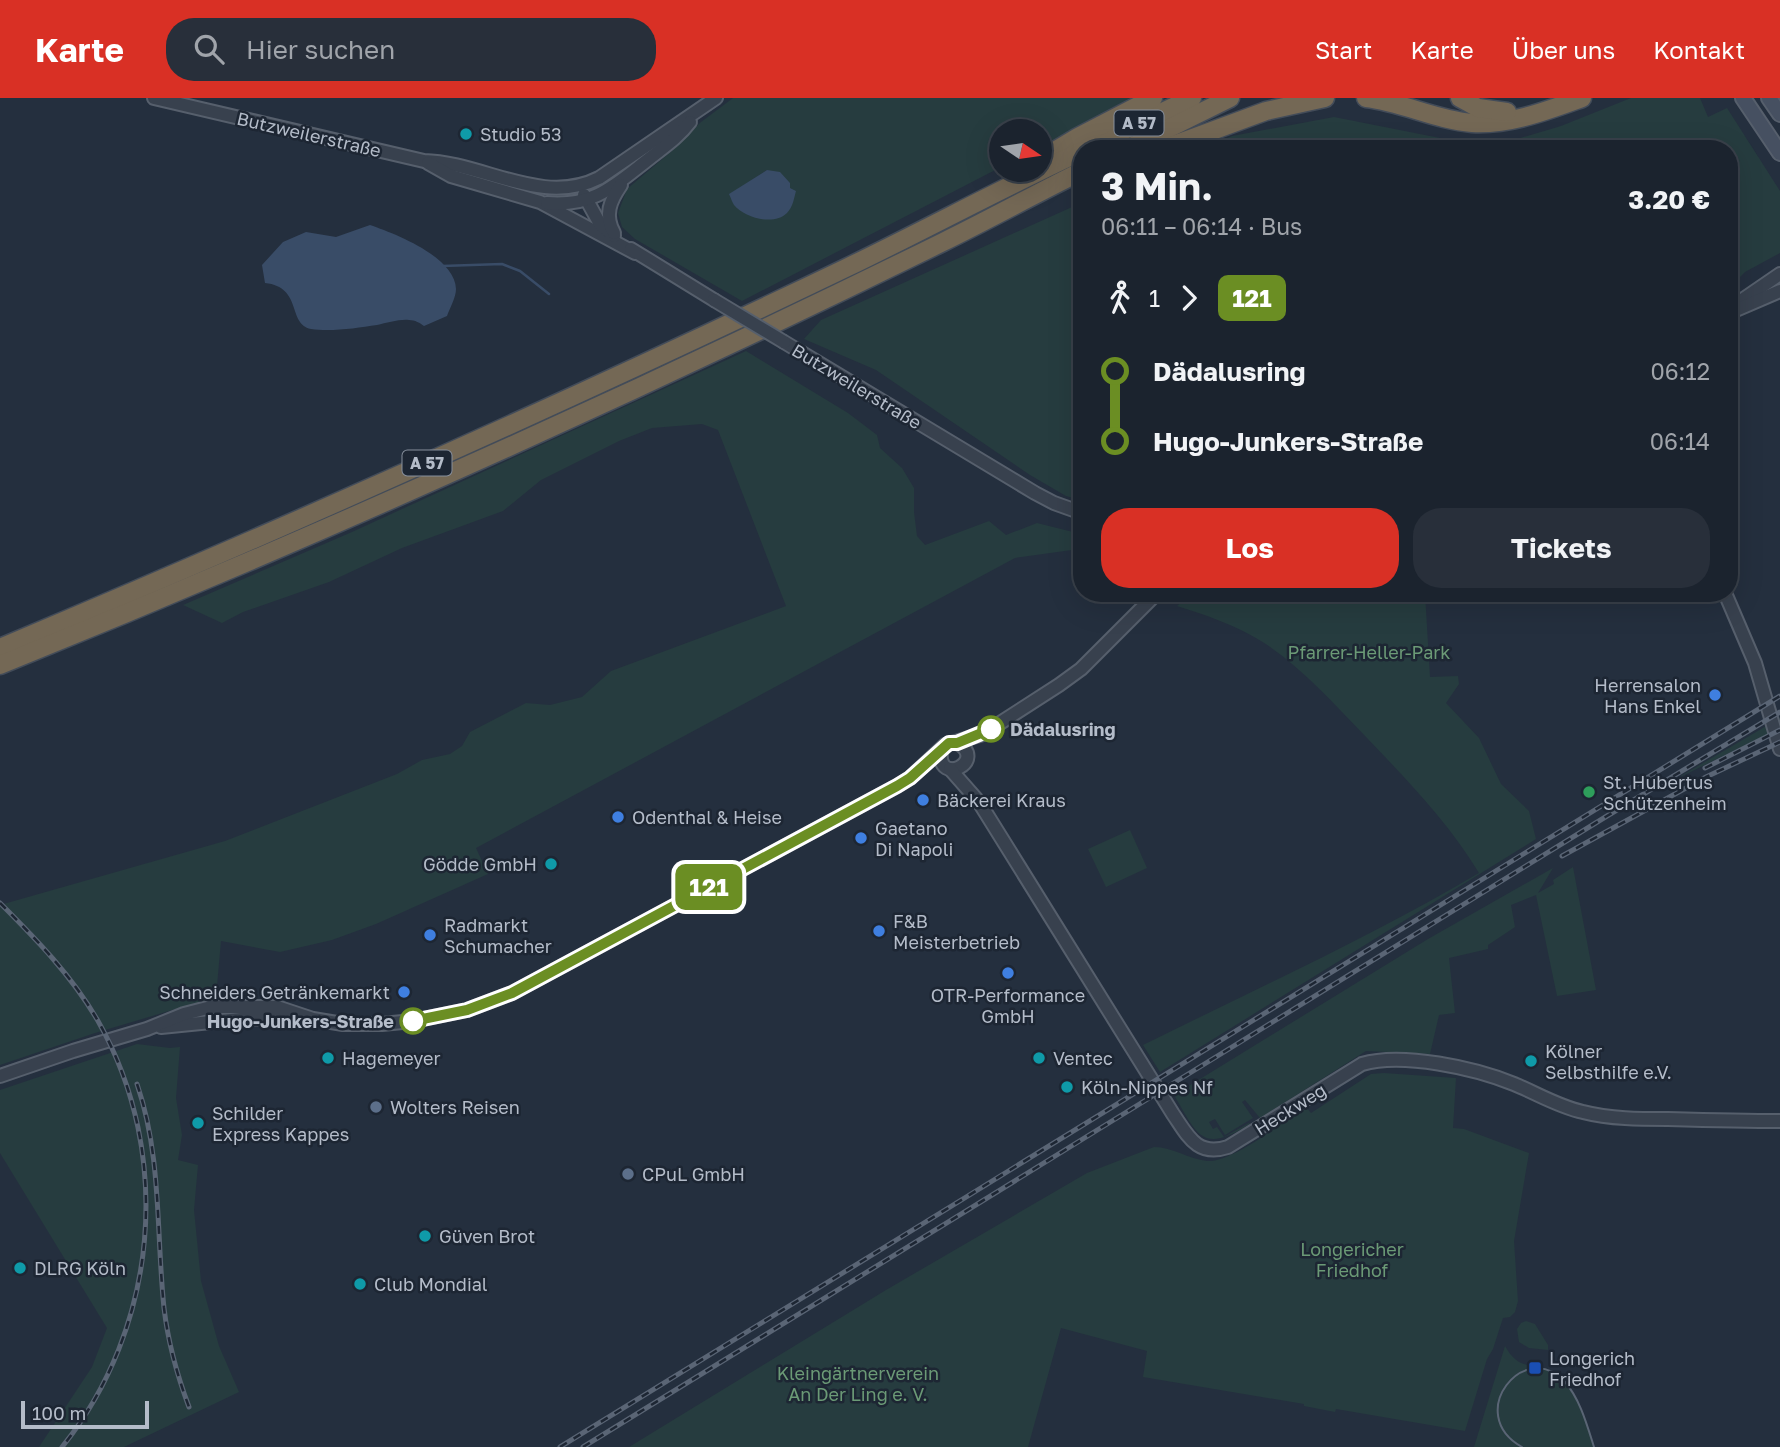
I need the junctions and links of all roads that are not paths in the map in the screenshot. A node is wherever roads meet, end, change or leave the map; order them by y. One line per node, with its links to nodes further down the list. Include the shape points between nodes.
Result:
1 (154, 98): 25 (street, Butzweilerstraße)
2 (716, 98): 14 (street)
3 (1153, 98): 16 (highway)
4 (1192, 98): 18 (highway, A 57)
5 (1230, 98): 19 (highway, A 57)
6 (1265, 98): 20 (highway)
7 (1325, 98): 21 (highway, via 1266,111)
8 (1366, 98): 11 (highway, via 1471,122 1525,118)
9 (1460, 98): 10 (highway, via 1500,112)
10 (1554, 98)
11 (1582, 98)
12 (1743, 98): 23 (main road)
13 (1769, 98): 15 (main road)
14 (703, 107): 26 (street, via 674,140); 30 (street)
15 (1780, 114)
16 (1073, 140)
17 (1073, 140): 22 (highway)
18 (1104, 140)
19 (1145, 140)
20 (1179, 140)
21 (1186, 140)
22 (1052, 153)
23 (1780, 153)
24 (1073, 155): 31 (highway, A 57)
25 (424, 161): 30 (street, Butzweilerstraße, via 444,161 537,187 567,186); 33 (street, Butzweilerstraße, via 451,176)
26 (627, 176): 30 (street, via 607,191); 35 (street, via 612,198 608,214)
27 (1073, 176): 32 (highway, A 57)
28 (1007, 182): 31 (highway, A 57)
29 (1073, 186): 32 (highway)
30 (585, 194): 33 (street); 34 (street, via 584,218); 35 (street, Butzweilerstraße, via 600,224)
31 (990, 194): 44 (highway, A 57, via 849,267 522,421)
32 (1030, 197): 45 (highway, A 57, via 529,438 155,603)
33 (540, 202): 34 (street, Butzweilerstraße)
34 (592, 229): 36 (street, Butzweilerstraße)
35 (618, 239): 36 (street, Butzweilerstraße)
36 (635, 253): 41 (street, Butzweilerstraße, bridge, via 1035,493)
37 (1780, 274): 39 (street)
38 (1780, 291): 40 (street)
39 (1738, 304)
40 (1738, 307)
41 (1073, 510)
42 (1148, 602): 46 (street, via 1081,670)
43 (1730, 602): 48 (street, via 1755,663)
44 (0, 648)
45 (0, 665)
46 (983, 734): 47 (street); 50 (street)
47 (957, 743): 49 (street, via 949,743); 50 (street, via 965,749)
48 (1780, 749)
49 (941, 751): 51 (street, via 940,760); 52 (street)
50 (966, 758): 51 (street, via 959,768); 53 (street, Heckweg)
51 (948, 768): 52 (street); 53 (street, Heckweg)
52 (910, 778): 54 (street, via 512,993 467,1010 413,1021 343,1024 277,1007 211,1007)
53 (979, 802): 55 (street, Heckweg, via 1187,1136 1202,1148 1228,1147 1362,1064 1377,1060 1469,1069 1580,1112 1650,1119)
54 (0, 1076)
55 (1780, 1121)

